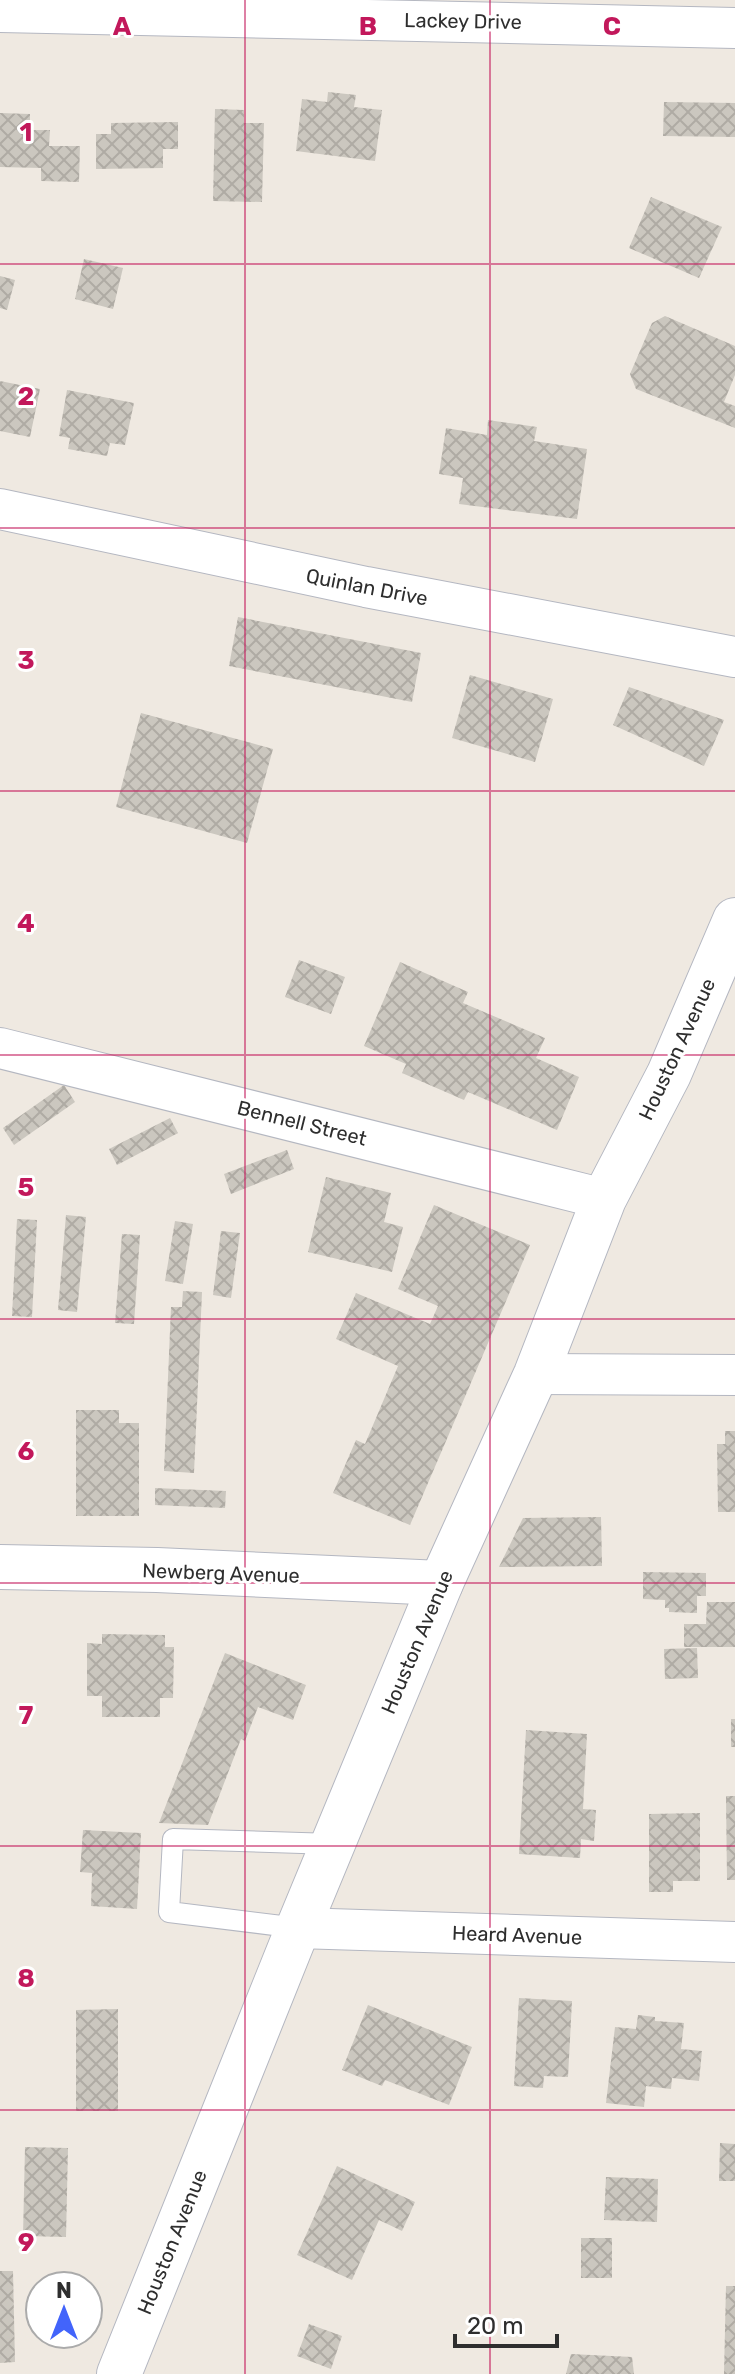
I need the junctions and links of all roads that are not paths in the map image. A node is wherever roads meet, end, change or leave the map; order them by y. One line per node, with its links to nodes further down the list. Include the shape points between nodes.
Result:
1 (0, 12): 2 (street, Lackey Drive)
2 (735, 28)
3 (0, 509): 4 (street, Quinlan Drive, via 366,587)
4 (735, 657)
5 (735, 920): 7 (street, Houston Avenue, via 669,1074)
6 (0, 1048): 7 (street, Bennell Street)
7 (604, 1199): 8 (street, Houston Avenue)
8 (536, 1374): 9 (street); 11 (street, Houston Avenue)
9 (735, 1375)
10 (0, 1567): 11 (street, Newberg Avenue)
11 (441, 1583): 12 (street, Houston Avenue)
12 (333, 1844): 13 (street, Houston Avenue); 13 (lane, via 173,1839 169,1912)
13 (298, 1928): 14 (street, Heard Avenue); 15 (street, Houston Avenue)
14 (735, 1942)
15 (119, 2374)

